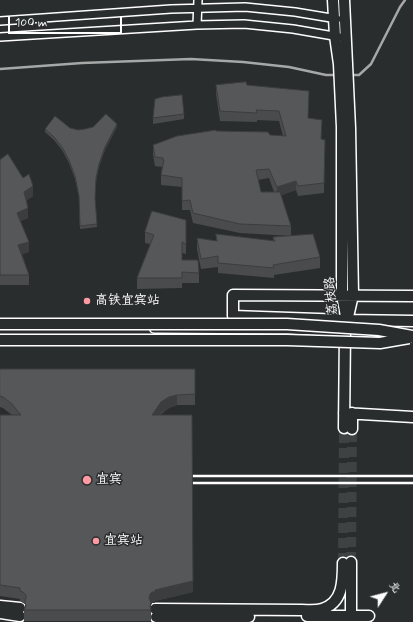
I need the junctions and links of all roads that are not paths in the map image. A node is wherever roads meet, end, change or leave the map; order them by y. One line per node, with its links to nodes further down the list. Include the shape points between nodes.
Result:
1 (198, 0): 4 (street)
2 (333, 0): 5 (street, 荔枝路)
3 (344, 0): 7 (street, 荔枝路)
4 (198, 8): 5 (street, via 272,9); 6 (street); 8 (street)
5 (334, 18): 7 (street); 10 (street, 荔枝路)
6 (0, 21)
7 (345, 22): 10 (street, 荔枝路)
8 (197, 25): 9 (street); 10 (street, via 271,26)
9 (0, 37)
10 (340, 37): 11 (street, 荔枝路, via 346,128)
11 (347, 295): 12 (street); 13 (street, 荔枝路); 13 (street, via 233,295 233,316)
12 (413, 296)
13 (346, 320): 14 (street); 17 (street, 荔枝路)
14 (413, 321)
15 (0, 324): 18 (street, bridge, via 287,324 378,330)
16 (0, 328): 17 (street, via 288,330)
17 (345, 333): 20 (street, 荔枝路)
18 (413, 337): 19 (street, bridge, via 380,343 287,340)
19 (0, 340)
20 (348, 413): 21 (street); 22 (street, 荔枝路)
21 (413, 417)
22 (348, 429)
23 (0, 606): 24 (street, via 20,612)
24 (0, 613)
25 (351, 616): 25 (street, via 347,563 340,594 333,603 323,609 155,613); 26 (street)
26 (369, 616)

